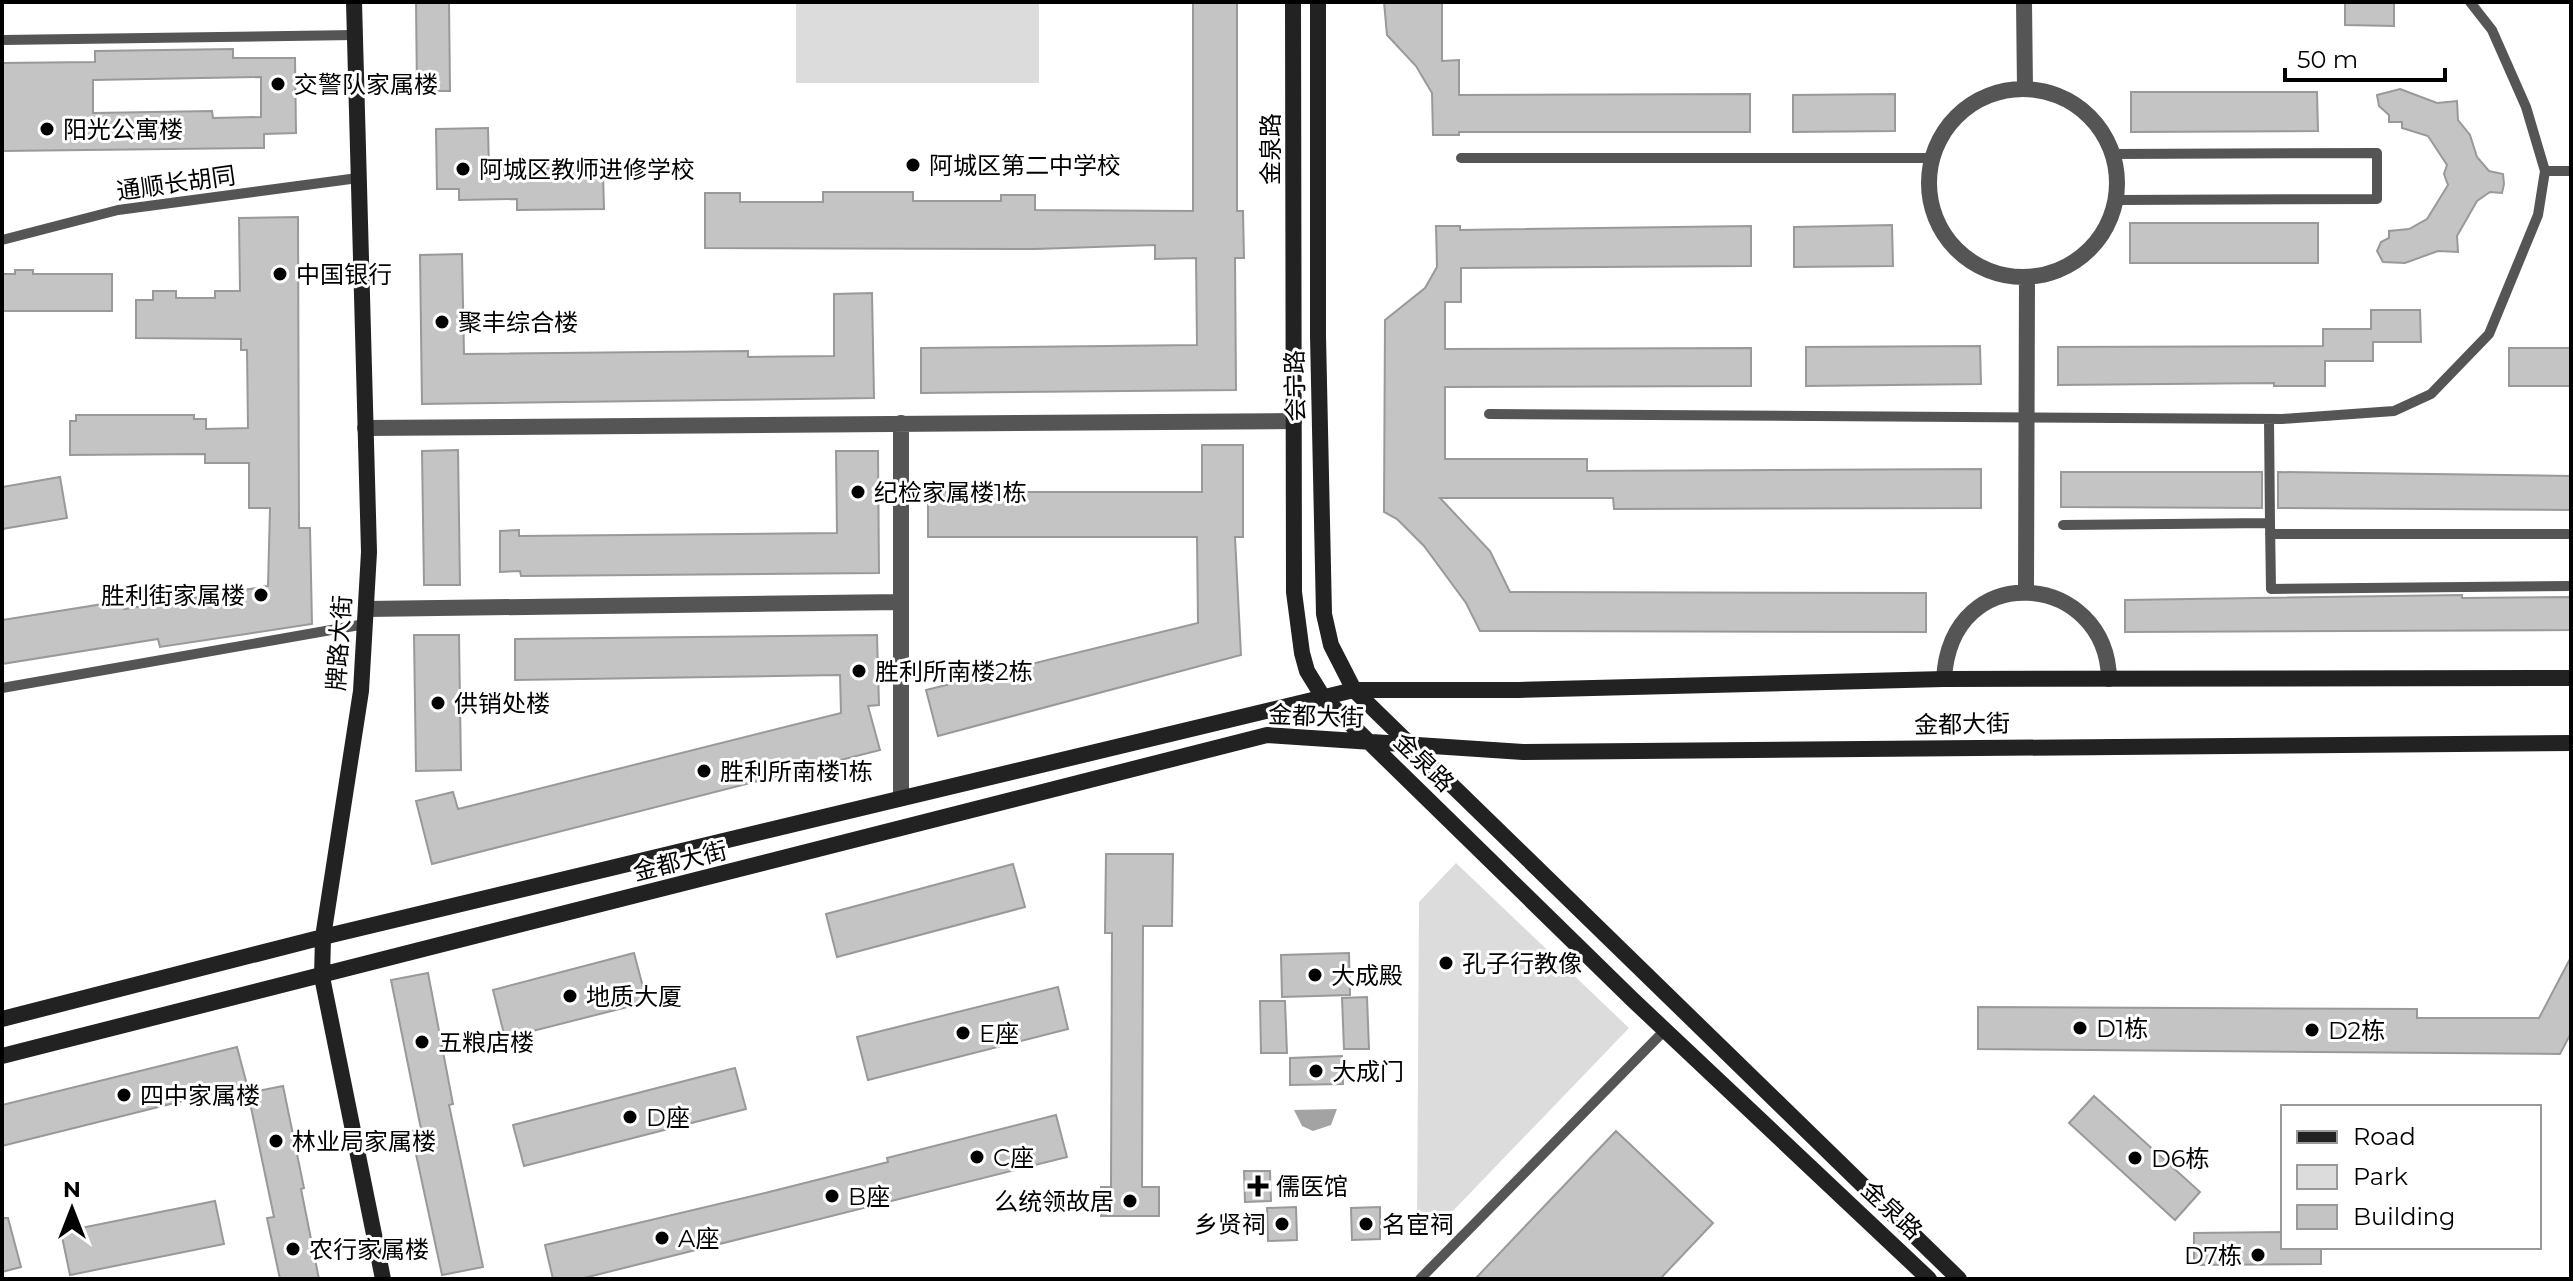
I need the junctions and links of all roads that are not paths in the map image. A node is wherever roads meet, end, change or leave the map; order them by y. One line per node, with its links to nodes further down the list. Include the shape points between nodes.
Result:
1 (354, 2): 6 (main road, 牌路大街)
2 (1293, 2): 21 (main road, 金泉路)
3 (1318, 2): 35 (main road, 会宁路, via 1324,614 1331,645)
4 (2024, 2): 8 (street)
5 (2470, 2): 12 (lane, via 2492,30 2526,107)
6 (355, 35): 7 (lane); 14 (main road, 牌路大街)
7 (2, 40)
8 (2025, 89): 9 (street, via 2076,105 2102,131); 11 (street, via 1972,105 1945,131)
9 (2113, 154): 15 (street); 15 (lane, via 2377,153 2377,199)
10 (1461, 158): 11 (lane)
11 (1933, 158): 17 (street, via 1931,203 1946,237 1982,267)
12 (2545, 171): 13 (lane); 20 (lane, via 2538,215 2489,334 2431,394 2394,411)
13 (2571, 171)
14 (358, 178): 16 (lane, 通顺长胡同, via 118,210); 23 (main road, 牌路大街)
15 (2116, 200): 17 (street, via 2103,233 2085,253 2063,268)
16 (2, 240)
17 (2027, 277): 19 (street)
18 (1489, 414): 19 (lane)
19 (2024, 417): 20 (lane); 28 (street)
20 (2269, 419): 25 (lane)
21 (1294, 421): 22 (street); 36 (main road, 金泉路, via 1297,623 1307,671)
22 (901, 423): 23 (street); 29 (street)
23 (365, 428): 30 (main road, 牌路大街)
24 (2063, 525): 25 (lane)
25 (2270, 528): 26 (lane); 27 (lane, via 2271,589)
26 (2571, 534)
27 (2571, 586)
28 (2026, 590): 32 (street, via 1988,601 1970,613 1949,643); 33 (street, via 2064,603 2084,618 2106,648)
29 (901, 602): 30 (street); 40 (street)
30 (365, 617): 34 (lane); 41 (main road, 牌路大街, via 361,691)
31 (2571, 678): 33 (main road, 金都大街)
32 (1944, 679): 33 (main road, 金都大街); 35 (main road, 金都大街)
33 (2109, 679)
34 (2, 688)
35 (1354, 690): 36 (main road, 金都大街); 38 (main road, 会宁路)
36 (1323, 697): 37 (main road, 金泉路); 40 (main road, 金都大街)
37 (1368, 741): 38 (main road, 金都大街); 42 (main road, 金都大街, via 1267,735); 44 (main road, 金泉路)
38 (1404, 743): 39 (main road, 金都大街, via 1523,752); 49 (main road, 金泉路)
39 (2571, 743)
40 (901, 798): 41 (main road, 金都大街)
41 (323, 937): 42 (main road, 牌路大街); 43 (main road, 金都大街)
42 (322, 977): 45 (main road, 金都大街); 46 (main road, 牌路大街)
43 (2, 1019)
44 (1665, 1030): 47 (lane); 48 (main road, 金泉路)
45 (2, 1056)
46 (383, 1279)
47 (1420, 1279)
48 (1929, 1279)
49 (1959, 1279)

